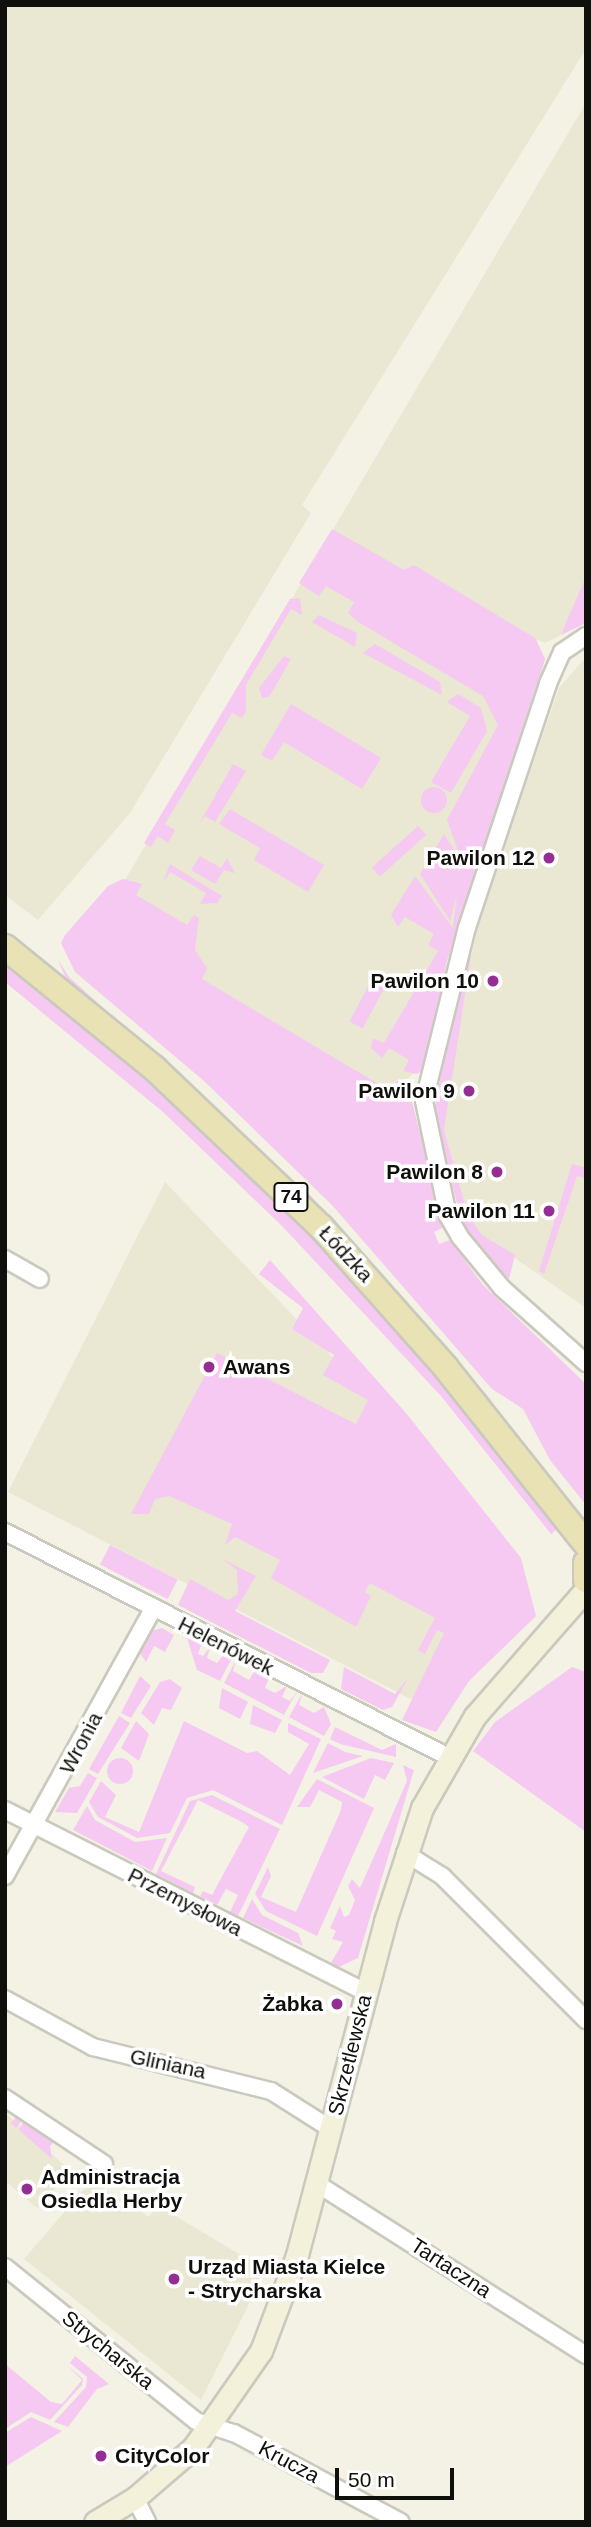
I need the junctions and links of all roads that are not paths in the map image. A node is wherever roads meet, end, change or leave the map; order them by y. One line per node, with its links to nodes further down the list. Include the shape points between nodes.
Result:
1 (586, 636): 5 (street, via 562,652 548,684 467,927 424,1101 448,1216 460,1237 502,1288)
2 (5, 947): 7 (main road, Łódzka / 74, via 163,1076 321,1227 446,1368)
3 (5, 1259): 4 (street)
4 (40, 1279)
5 (586, 1363)
6 (5, 1532): 11 (street, Helenówek)
7 (586, 1544)
8 (586, 1563): 9 (main road)
9 (586, 1580)
10 (586, 1589): 12 (street, Skrzetlewska, via 475,1716)
11 (153, 1609): 12 (street, Helenówek); 14 (street, Wronia)
12 (448, 1757): 15 (street, Skrzetlewska)
13 (5, 1810): 14 (street, Przemysłowa)
14 (36, 1826): 16 (street, Wronia); 17 (street, Przemysłowa)
15 (405, 1853): 17 (street, Skrzetlewska); 19 (street, via 442,1876)
16 (5, 1876)
17 (366, 1992): 21 (street, Skrzetlewska)
18 (5, 1999): 21 (street, Gliniana, via 93,2047 249,2084)
19 (586, 2020)
20 (5, 2098): 22 (street)
21 (331, 2129): 23 (street, Skrzetlewska)
22 (104, 2164)
23 (316, 2183): 25 (street, Tartaczna); 26 (street, Skrzetlewska, via 274,2324)
24 (5, 2267): 26 (street, Strycharska, via 196,2421)
25 (586, 2355)
26 (212, 2428): 27 (street, Skrzetlewska); 30 (street, Krucza, via 234,2433)
27 (135, 2498): 28 (street, Skrzetlewska); 29 (street)
28 (95, 2522)
29 (147, 2522)
30 (401, 2522)

